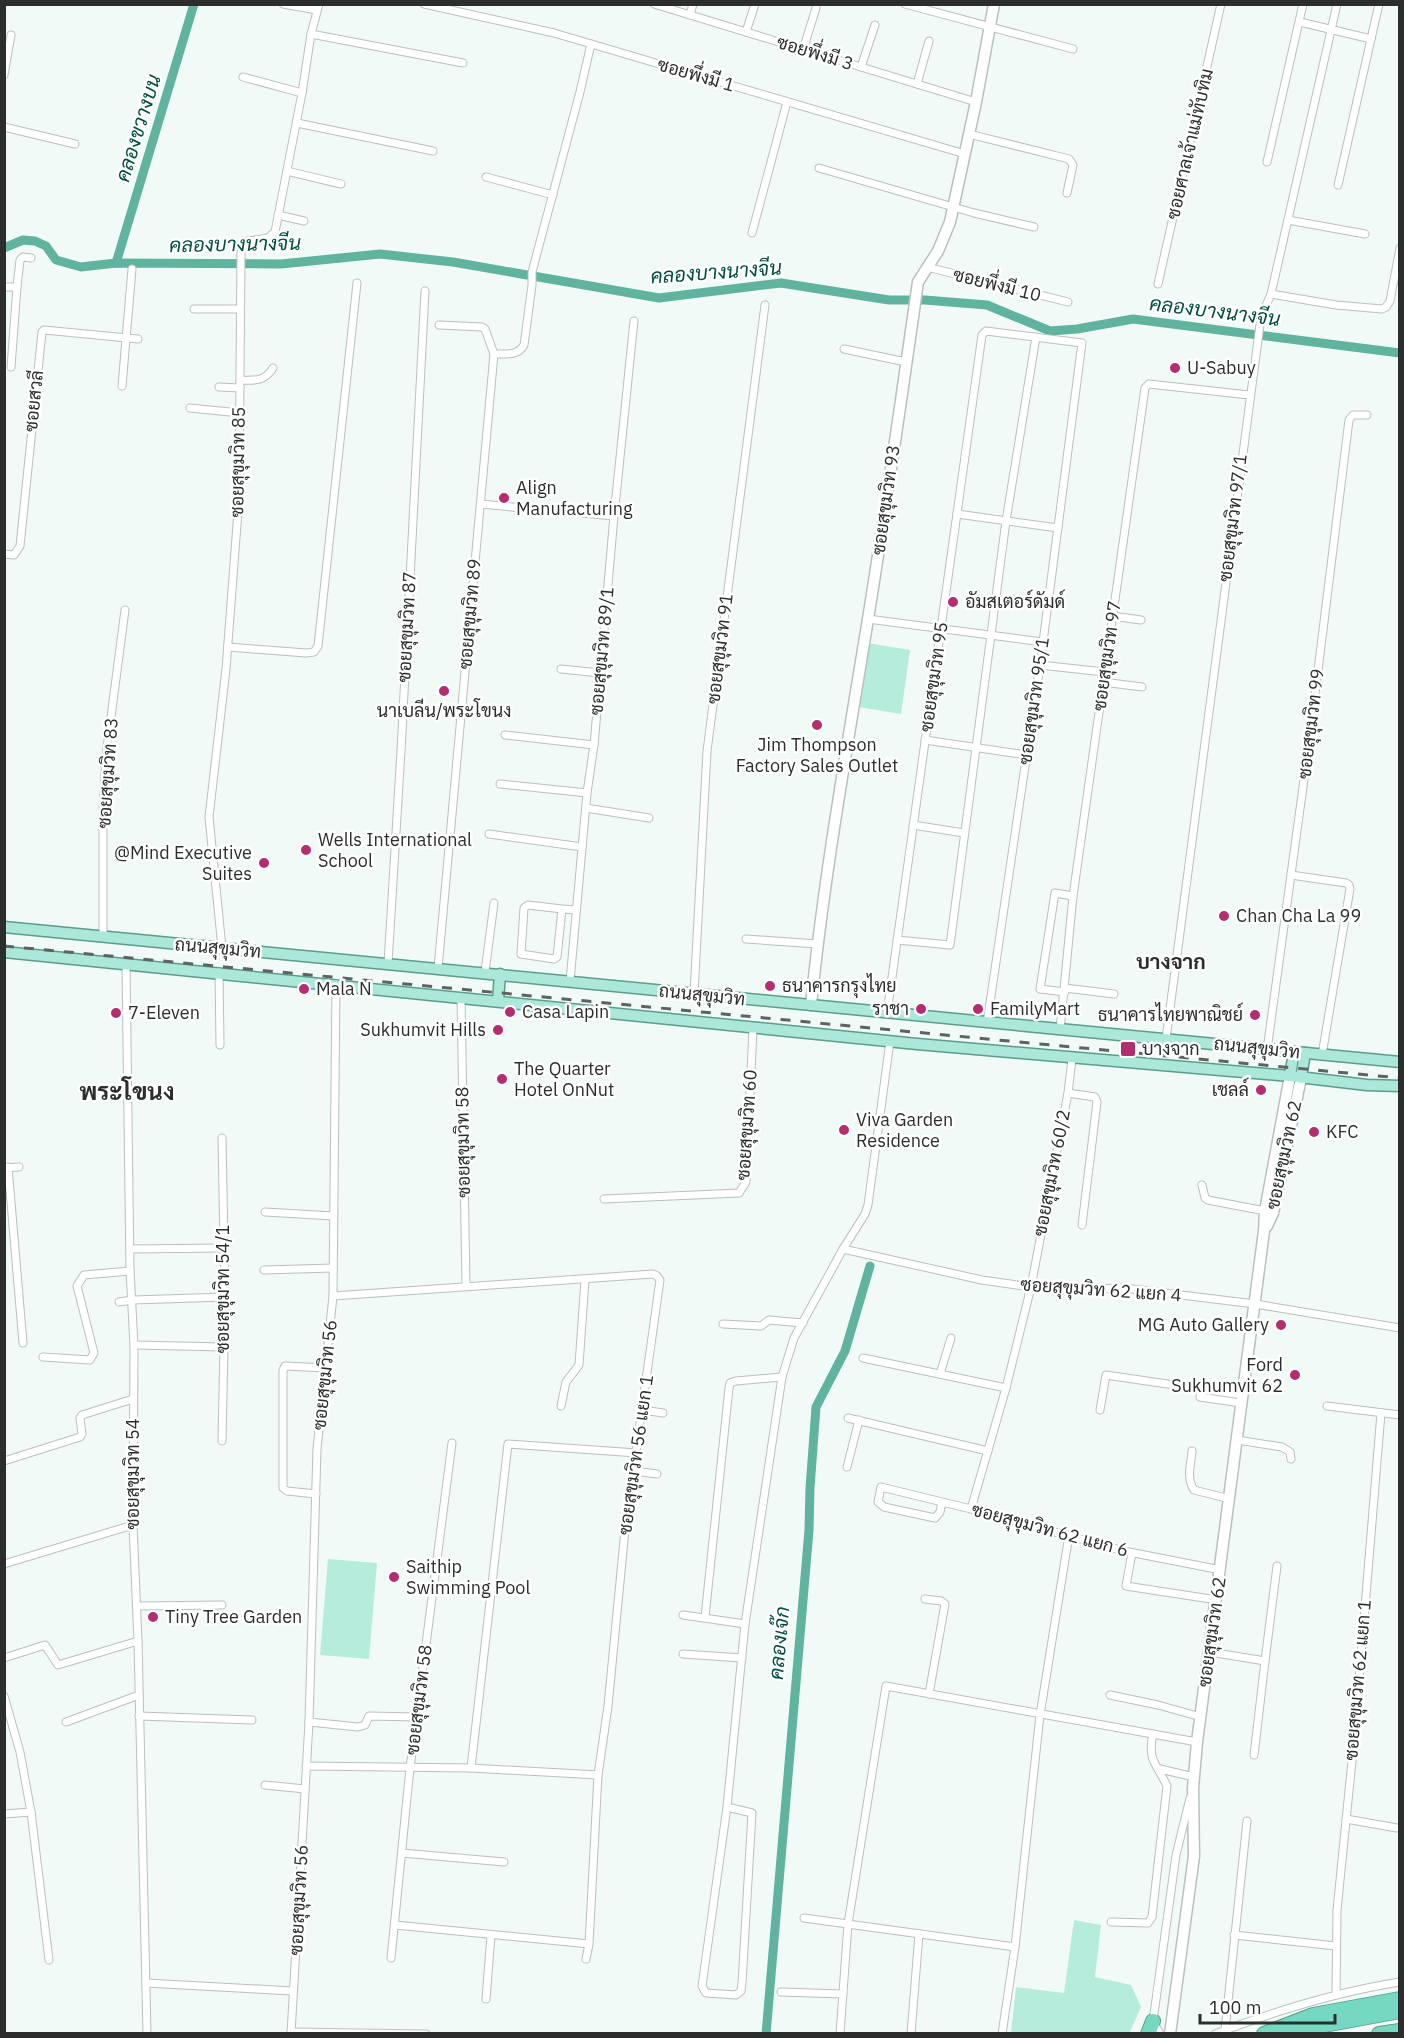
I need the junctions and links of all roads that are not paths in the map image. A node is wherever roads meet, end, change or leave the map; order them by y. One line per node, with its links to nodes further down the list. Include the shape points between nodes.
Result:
1 (283, 4): 12 (street)
2 (424, 4): 24 (street, ซอยพึ่งมี 1)
3 (654, 4): 14 (street, ซอยพึ่งมี 3)
4 (693, 4): 14 (street)
5 (755, 4): 19 (street)
6 (905, 4): 17 (street)
7 (994, 4): 17 (street, ซอยสุขุมวิท 93)
8 (1221, 4): 62 (street, ซอยศาลเจ้าแม่ทับทิม)
9 (1303, 4): 15 (street)
10 (1337, 4): 18 (street, ซอยสุขุมวิท 97/1)
11 (1379, 4): 22 (street)
12 (318, 8): 20 (street, ซอยสุขุมวิท 85)
13 (816, 8): 26 (street)
14 (690, 15): 19 (street, ซอยพึ่งมี 3)
15 (1300, 22): 18 (street); 41 (street)
16 (875, 25): 28 (street)
17 (990, 28): 25 (street); 34 (street, ซอยสุขุมวิท 93)
18 (1332, 30): 22 (street); 52 (street, ซอยสุขุมวิท 97/1)
19 (746, 32): 26 (street, ซอยพึ่งมี 3)
20 (311, 34): 27 (street); 32 (street, ซอยสุขุมวิท 85)
21 (11, 35): 29 (street)
22 (1371, 39): 46 (street)
23 (929, 41): 31 (street)
24 (591, 44): 33 (street, ซอยพึ่งมี 1); 48 (street)
25 (1073, 49)
26 (803, 50): 28 (street, ซอยพึ่งมี 3)
27 (463, 63)
28 (861, 67): 31 (street, ซอยพึ่งมี 3)
29 (4, 75)
30 (243, 77): 32 (street)
31 (918, 84): 34 (street, ซอยพึ่งมี 3)
32 (302, 93): 35 (street, ซอยสุขุมวิท 85)
33 (787, 102): 40 (street, ซอยพึ่งมี 1); 54 (street)
34 (976, 102): 37 (street, ซอยสุขุมวิท 93)
35 (297, 123): 39 (street); 43 (street, ซอยสุขุมวิท 85)
36 (4, 127): 38 (street)
37 (969, 134): 40 (street, ซอยสุขุมวิท 93); 47 (street, via 1069,159 1073,165)
38 (75, 144)
39 (433, 151)
40 (965, 154): 49 (street, ซอยสุขุมวิท 93)
41 (1267, 162)
42 (819, 168): 49 (street)
43 (287, 171): 45 (street); 50 (street, ซอยสุขุมวิท 85)
44 (486, 177): 48 (street)
45 (341, 184)
46 (1338, 185)
47 (1067, 193)
48 (553, 195): 78 (street, via 532,272 524,345 515,353)
49 (953, 206): 53 (street); 58 (street, ซอยสุขุมวิท 93, via 944,239)
50 (278, 215): 51 (street); 70 (street, ซอยสุขุมวิท 85, via 272,236 243,242)
51 (304, 220)
52 (1288, 220): 55 (street); 66 (street, ซอยสุขุมวิท 97/1)
53 (1034, 227)
54 (752, 233)
55 (1365, 234)
56 (1400, 248): 59 (street)
57 (32, 258): 64 (street, via 20,260)
58 (927, 267): 67 (street, ซอยพึ่งมี 10); 79 (street, ซอยสุขุมวิท 93, via 918,282)
59 (1398, 268): 66 (street, via 1389,301 1382,309)
60 (132, 269): 74 (street)
61 (357, 283): 102 (street, via 318,646 314,652 306,653)
62 (1158, 284)
63 (4, 287): 64 (street)
64 (17, 287): 80 (street)
65 (425, 291): 134 (street, ซอยสุขุมวิท 87)
66 (1271, 294): 85 (street, ซอยสุขุมวิท 97/1, via 1261,317)
67 (1068, 302)
68 (765, 305): 143 (street, ซอยสุขุมวิท 91, via 706,751)
69 (194, 309): 70 (street)
70 (240, 309): 82 (street, ซอยสุขุมวิท 85)
71 (634, 321): 91 (street, ซอยสุขุมวิท 89/1)
72 (439, 325): 78 (street, via 482,327)
73 (1036, 337): 76 (street, ซอยสุขุมวิท 95); 90 (street, ซอยสุขุมวิท 95, via 986,331 982,335); 92 (street)
74 (126, 338): 75 (street, ซอยสวลี); 83 (street); 94 (street, ซอยสวลี, via 44,330 41,333 20,546 14,555)
75 (138, 339)
76 (1082, 343): 93 (street, ซอยสุขุมวิท 95/1)
77 (844, 349): 79 (street)
78 (494, 354): 89 (street, ซอยสุขุมวิท 89)
79 (906, 362): 97 (street, ซอยสุขุมวิท 93)
80 (11, 367)
81 (273, 368): 82 (street, via 259,380)
82 (240, 384): 84 (street); 87 (street, ซอยสุขุมวิท 85)
83 (122, 386)
84 (219, 387)
85 (1249, 395): 96 (street, ซอยสุขุมวิท 97, via 1146,385); 152 (street, ซอยสุขุมวิท 97/1)
86 (190, 408): 87 (street)
87 (240, 413): 102 (street, ซอยสุขุมวิท 85, via 239,498)
88 (1367, 415): 122 (street, ซอยสุขุมวิท 99, via 1353,415 1349,420)
89 (481, 504): 91 (street); 136 (street, ซอยสุขุมวิท 89)
90 (957, 514): 92 (street); 99 (street, ซอยสุขุมวิท 95)
91 (614, 516): 106 (street, ซอยสุขุมวิท 89/1)
92 (1006, 521): 93 (street); 100 (street)
93 (1058, 528): 101 (street, ซอยสุขุมวิท 95/1)
94 (4, 554)
95 (125, 610): 128 (street, ซอยสุขุมวิท 83, via 106,755)
96 (1112, 616): 98 (street); 105 (street, ซอยสุขุมวิท 97)
97 (868, 619): 99 (street); 131 (street, ซอยสุขุมวิท 93)
98 (1142, 620)
99 (941, 629): 100 (street); 110 (street, ซอยสุขุมวิท 95)
100 (990, 636): 101 (street); 112 (street)
101 (1042, 642): 103 (street, ซอยสุขุมวิท 95/1)
102 (228, 647): 132 (street, ซอยสุขุมวิท 85, via 209,817)
103 (1040, 665): 105 (street); 113 (street, ซอยสุขุมวิท 95/1)
104 (561, 669): 106 (street)
105 (1104, 672): 107 (street, ซอยสุขุมวิท 97)
106 (600, 673): 111 (street, ซอยสุขุมวิท 89/1)
107 (1103, 682): 108 (street); 123 (street, ซอยสุขุมวิท 97)
108 (1142, 687)
109 (505, 735): 111 (street)
110 (925, 740): 112 (street); 118 (street, ซอยสุขุมวิท 95)
111 (594, 745): 115 (street, ซอยสุขุมวิท 89/1)
112 (976, 749): 113 (street); 119 (street)
113 (1027, 755): 149 (street, ซอยสุขุมวิท 95/1)
114 (500, 784): 115 (street)
115 (587, 794): 116 (street, ซอยสุขุมวิท 89/1)
116 (586, 808): 117 (street); 121 (street, ซอยสุขุมวิท 89/1)
117 (649, 818)
118 (913, 825): 119 (street); 130 (street, ซอยสุขุมวิท 95)
119 (964, 832): 130 (street, via 950,945)
120 (489, 834): 121 (street)
121 (582, 847): 126 (street, ซอยสุขุมวิท 89/1)
122 (1291, 875): 155 (street, ซอยสุขุมวิท 99); 158 (street, via 1346,883 1350,889)
123 (1073, 896): 142 (street, ซอยสุขุมวิท 97); 142 (street, via 1054,894 1040,989)
124 (494, 903): 138 (street)
125 (562, 909): 125 (street, via 528,905 524,908 521,954 557,957); 126 (street)
126 (576, 910): 140 (street, ซอยสุขุมวิท 89/1)
127 (4, 927): 128 (main road, ถนนสุขุมวิท)
128 (103, 937): 132 (main road, ถนนสุขุมวิท)
129 (746, 939): 131 (street)
130 (897, 940): 148 (street, ซอยสุขุมวิท 95)
131 (817, 944): 147 (street, ซอยสุขุมวิท 93)
132 (222, 948): 134 (main road, ถนนสุขุมวิท)
133 (4, 952): 135 (main road, ถนนสุขุมวิท)
134 (388, 963): 136 (main road, ถนนสุขุมวิท)
135 (126, 964): 137 (main road, ถนนสุขุมวิท); 175 (street, ซอยสุขุมวิท 54)
136 (438, 968): 138 (main road, ถนนสุขุมวิท)
137 (219, 972): 141 (main road, ถนนสุขุมวิท); 154 (street)
138 (485, 972): 139 (main road, ถนนสุขุมวิท)
139 (500, 974): 140 (main road, ถนนสุขุมวิท); 146 (main road)
140 (570, 981): 143 (main road, ถนนสุขุมวิท)
141 (336, 984): 145 (main road, ถนนสุขุมวิท); 171 (street, ซอยสุขุมวิท 56)
142 (1065, 990): 144 (street); 151 (street, ซอยสุขุมวิท 97)
143 (694, 994): 147 (main road, ถนนสุขุมวิท)
144 (1114, 994)
145 (460, 997): 146 (main road, ถนนสุขุมวิท); 181 (street, ซอยสุขุมวิท 58)
146 (498, 1001): 150 (main road, ถนนสุขุมวิท)
147 (812, 1005): 148 (main road, ถนนสุขุมวิท)
148 (887, 1013): 149 (main road, ถนนสุขุมวิท)
149 (987, 1023): 151 (main road, ถนนสุขุมวิท)
150 (753, 1028): 153 (main road, ถนนสุขุมวิท); 168 (street, ซอยสุขุมวิท 60, via 744,1188 739,1193)
151 (1060, 1030): 152 (main road, ถนนสุขุมวิท)
152 (1166, 1039): 155 (main road, ถนนสุขุมวิท)
153 (890, 1041): 159 (main road, ถนนสุขุมวิท); 176 (street, via 868,1204)
154 (220, 1045)
155 (1267, 1050): 156 (main road, ถนนสุขุมวิท)
156 (1294, 1053): 157 (main road, ถนนสุขุมวิท); 161 (main road)
157 (1305, 1053): 158 (main road, ถนนสุขุมวิท); 161 (main road)
158 (1322, 1055): 160 (main road, ถนนสุขุมวิท)
159 (1072, 1059): 161 (main road, ถนนสุขุมวิท); 163 (street, ซอยสุขุมวิท 60/2)
160 (1400, 1062)
161 (1296, 1077): 162 (main road, ถนนสุขุมวิท); 169 (street, ซอยสุขุมวิท 62); 173 (street, ซอยสุขุมวิท 62, via 1273,1213)
162 (1400, 1086)
163 (1068, 1093): 172 (street, via 1090,1095 1097,1102); 182 (street, ซอยสุขุมวิท 60/2)
164 (222, 1138): 174 (street, ซอยสุขุมวิท 54/1)
165 (19, 1167): 166 (street)
166 (6, 1168): 192 (street)
167 (1202, 1185): 169 (street, via 1208,1200)
168 (604, 1199)
169 (1264, 1211): 173 (street, ซอยสุขุมวิท 62)
170 (264, 1212): 171 (street)
171 (333, 1216): 177 (street, ซอยสุขุมวิท 56)
172 (1082, 1225)
173 (1264, 1231): 187 (street, ซอยสุขุมวิท 62)
174 (224, 1248): 175 (street); 184 (street, ซอยสุขุมวิท 54/1)
175 (131, 1249): 179 (street, ซอยสุขุมวิท 54)
176 (843, 1249): 182 (street, ซอยสุขุมวิท 62 แยก 4); 188 (street)
177 (333, 1268): 178 (street); 183 (street, ซอยสุขุมวิท 56)
178 (264, 1270)
179 (130, 1271): 185 (street, ซอยสุขุมวิท 54); 195 (street, via 84,1275 78,1282 93,1357 81,1361)
180 (585, 1280): 181 (street, ซอยสุขุมวิท 56 แยก 1); 203 (street, via 579,1365 566,1382); 205 (street, ซอยสุขุมวิท 56 แยก 1, via 653,1274 660,1280)
181 (466, 1286): 183 (street, ซอยสุขุมวิท 56 แยก 1)
182 (1031, 1287): 187 (street, ซอยสุขุมวิท 62 แยก 4, via 1124,1288); 200 (street, ซอยสุขุมวิท 60/2)
183 (333, 1296): 197 (street, ซอยสุขุมวิท 56)
184 (225, 1297): 185 (street); 194 (street, ซอยสุขุมวิท 54/1)
185 (132, 1300): 186 (street); 193 (street, ซอยสุขุมวิท 54)
186 (119, 1302)
187 (1255, 1304): 190 (street); 201 (street, ซอยสุขุมวิท 62)
188 (803, 1323): 189 (street, via 769,1320 761,1326); 199 (street, via 790,1348)
189 (723, 1324)
190 (1400, 1328)
191 (951, 1338): 198 (street)
192 (23, 1343)
193 (134, 1345): 194 (street); 202 (street, ซอยสุขุมวิท 54)
194 (223, 1347): 213 (street, ซอยสุขุมวิท 54/1)
195 (44, 1357)
196 (862, 1358): 198 (street)
197 (326, 1368): 223 (street, ซอยสุขุมวิท 56); 223 (street, via 285,1366 283,1370 283,1488)
198 (940, 1374): 200 (street)
199 (782, 1377): 238 (street, via 730,1383); 239 (street)
200 (1006, 1388): 215 (street, ซอยสุขุมวิท 60/2)
201 (1241, 1399): 206 (street, via 1106,1375); 212 (street, ซอยสุขุมวิท 62)
202 (133, 1400): 219 (street, via 82,1415 80,1437); 227 (street, ซอยสุขุมวิท 54)
203 (561, 1406)
204 (1328, 1406): 208 (street)
205 (643, 1410): 207 (street); 217 (street, ซอยสุขุมวิท 56 แยก 1)
206 (1100, 1410)
207 (663, 1413)
208 (1381, 1413): 209 (street); 271 (street, ซอยสุขุมวิท 62 แยก 1)
209 (1400, 1415)
210 (848, 1418): 211 (street)
211 (859, 1420): 215 (street); 220 (street)
212 (1237, 1440): 218 (street, via 1282,1447 1290,1452); 224 (street, ซอยสุขุมวิท 62)
213 (222, 1441)
214 (452, 1443): 252 (street, ซอยสุขุมวิท 58)
215 (988, 1451): 226 (street, ซอยสุขุมวิท 60/2)
216 (1192, 1451): 224 (street, via 1191,1487)
217 (637, 1453): 221 (street, ซอยสุขุมวิท 56 แยก 1); 262 (street, via 508,1444)
218 (1291, 1459)
219 (4, 1461)
220 (847, 1467)
221 (634, 1472): 222 (street); 264 (street, ซอยสุขุมวิท 56 แยก 1)
222 (657, 1474)
223 (316, 1494): 256 (street, ซอยสุขุมวิท 56)
224 (1230, 1499): 232 (street, ซอยสุขุมวิท 62)
225 (942, 1502): 225 (street, ซอยสุขุมวิท 62 แยก 6, via 881,1487 878,1502 884,1507 935,1518); 226 (street, ซอยสุขุมวิท 62 แยก 6)
226 (971, 1509): 228 (street, ซอยสุขุมวิท 62 แยก 6)
227 (133, 1525): 230 (street); 236 (street, ซอยสุขุมวิท 54)
228 (1069, 1535): 229 (street, ซอยสุขุมวิท 62 แยก 6); 250 (street)
229 (1132, 1553): 232 (street, ซอยสุขุมวิท 62 แยก 6); 234 (street, via 1126,1586)
230 (4, 1564)
231 (1277, 1566): 245 (street)
232 (1221, 1569): 234 (street, ซอยสุขุมวิท 62)
233 (925, 1599): 246 (street, via 945,1604)
234 (1217, 1600): 241 (street, ซอยสุขุมวิท 62)
235 (222, 1605): 236 (street)
236 (137, 1606): 240 (street, ซอยสุขุมวิท 54)
237 (683, 1615): 238 (street)
238 (705, 1617): 239 (street)
239 (745, 1624): 244 (street)
240 (138, 1641): 243 (street, via 58,1665 45,1645); 247 (street, ซอยสุขุมวิท 54)
241 (1209, 1652): 245 (street); 253 (street, ซอยสุขุมวิท 62)
242 (683, 1654): 244 (street)
243 (4, 1658)
244 (741, 1658): 268 (street)
245 (1264, 1661): 259 (street)
246 (929, 1694): 250 (street); 278 (street, via 886,1686)
247 (139, 1695): 251 (street, ซอยสุขุมวิท 54); 255 (street)
248 (1110, 1695): 253 (street)
249 (4, 1696): 269 (street)
250 (1040, 1715): 257 (street); 285 (street)
251 (139, 1716): 254 (street); 290 (street, ซอยสุขุมวิท 54)
252 (417, 1717): 256 (street, via 369,1716 365,1725 358,1727); 261 (street, ซอยสุขุมวิท 58)
253 (1201, 1717): 258 (street, ซอยสุขุมวิท 62)
254 (252, 1720)
255 (66, 1722)
256 (309, 1722): 260 (street, ซอยสุขุมวิท 56)
257 (1153, 1734): 258 (street); 263 (street, via 1150,1756)
258 (1197, 1742): 265 (street, ซอยสุขุมวิท 62)
259 (1254, 1755)
260 (306, 1766): 261 (street); 267 (street, ซอยสุขุมวิท 56)
261 (410, 1768): 262 (street); 274 (street, ซอยสุขุมวิท 58)
262 (471, 1768): 264 (street)
263 (1160, 1769): 265 (street); 277 (street, via 1167,1797 1152,1917 1142,1924)
264 (598, 1775): 283 (street, ซอยสุขุมวิท 56 แยก 1)
265 (1193, 1782): 299 (street, via 1176,1855); 311 (street, ซอยสุขุมวิท 62, via 1194,1856)
266 (265, 1785): 267 (street)
267 (305, 1789): 291 (street, ซอยสุขุมวิท 56)
268 (727, 1807): 268 (street, via 702,1986 706,1993 736,1995 742,1983 752,1813)
269 (31, 1812): 270 (street); 288 (street)
270 (4, 1814)
271 (1346, 1819): 273 (street); 284 (street, ซอยสุขุมวิท 62 แยก 1)
272 (1247, 1821): 282 (street)
273 (1397, 1828)
274 (402, 1853): 275 (street); 279 (street, ซอยสุขุมวิท 58)
275 (504, 1862)
276 (804, 1918): 278 (street)
277 (1111, 1922)
278 (848, 1924): 280 (street); 293 (street)
279 (395, 1925): 281 (street); 286 (street, ซอยสุขุมวิท 58)
280 (919, 1934): 285 (street); 308 (street)
281 (491, 1935): 283 (street); 295 (street)
282 (1234, 1935): 284 (street); 300 (street)
283 (589, 1944): 287 (street, ซอยสุขุมวิท 56 แยก 1)
284 (1336, 1946): 294 (street, ซอยสุขุมวิท 62 แยก 1)
285 (1015, 1947): 309 (street)
286 (391, 1958)
287 (586, 1959)
288 (49, 1960)
289 (1400, 1982): 294 (street)
290 (147, 1983): 291 (street); 305 (street, ซอยสุขุมวิท 54)
291 (293, 1990): 302 (street, ซอยสุขุมวิท 56)
292 (781, 1992): 293 (street)
293 (843, 1994): 307 (street)
294 (1336, 1995): 300 (street)
295 (486, 2000)
296 (1400, 2000): 313 (highway, via 1313,2015)
297 (1400, 2011): 314 (highway)
298 (1400, 2015): 315 (highway)
299 (1151, 2027): 310 (street)
300 (1225, 2030): 312 (street)
301 (1400, 2031): 316 (highway)
302 (291, 2032): 303 (street)
303 (338, 2033): 304 (street)
304 (386, 2033): 306 (street)
305 (147, 2034)
306 (426, 2034)
307 (840, 2034)
308 (911, 2034)
309 (1002, 2034)
310 (1160, 2034)
311 (1170, 2034)
312 (1215, 2034)
313 (1264, 2034)
314 (1294, 2034)
315 (1324, 2034)
316 (1379, 2034)

